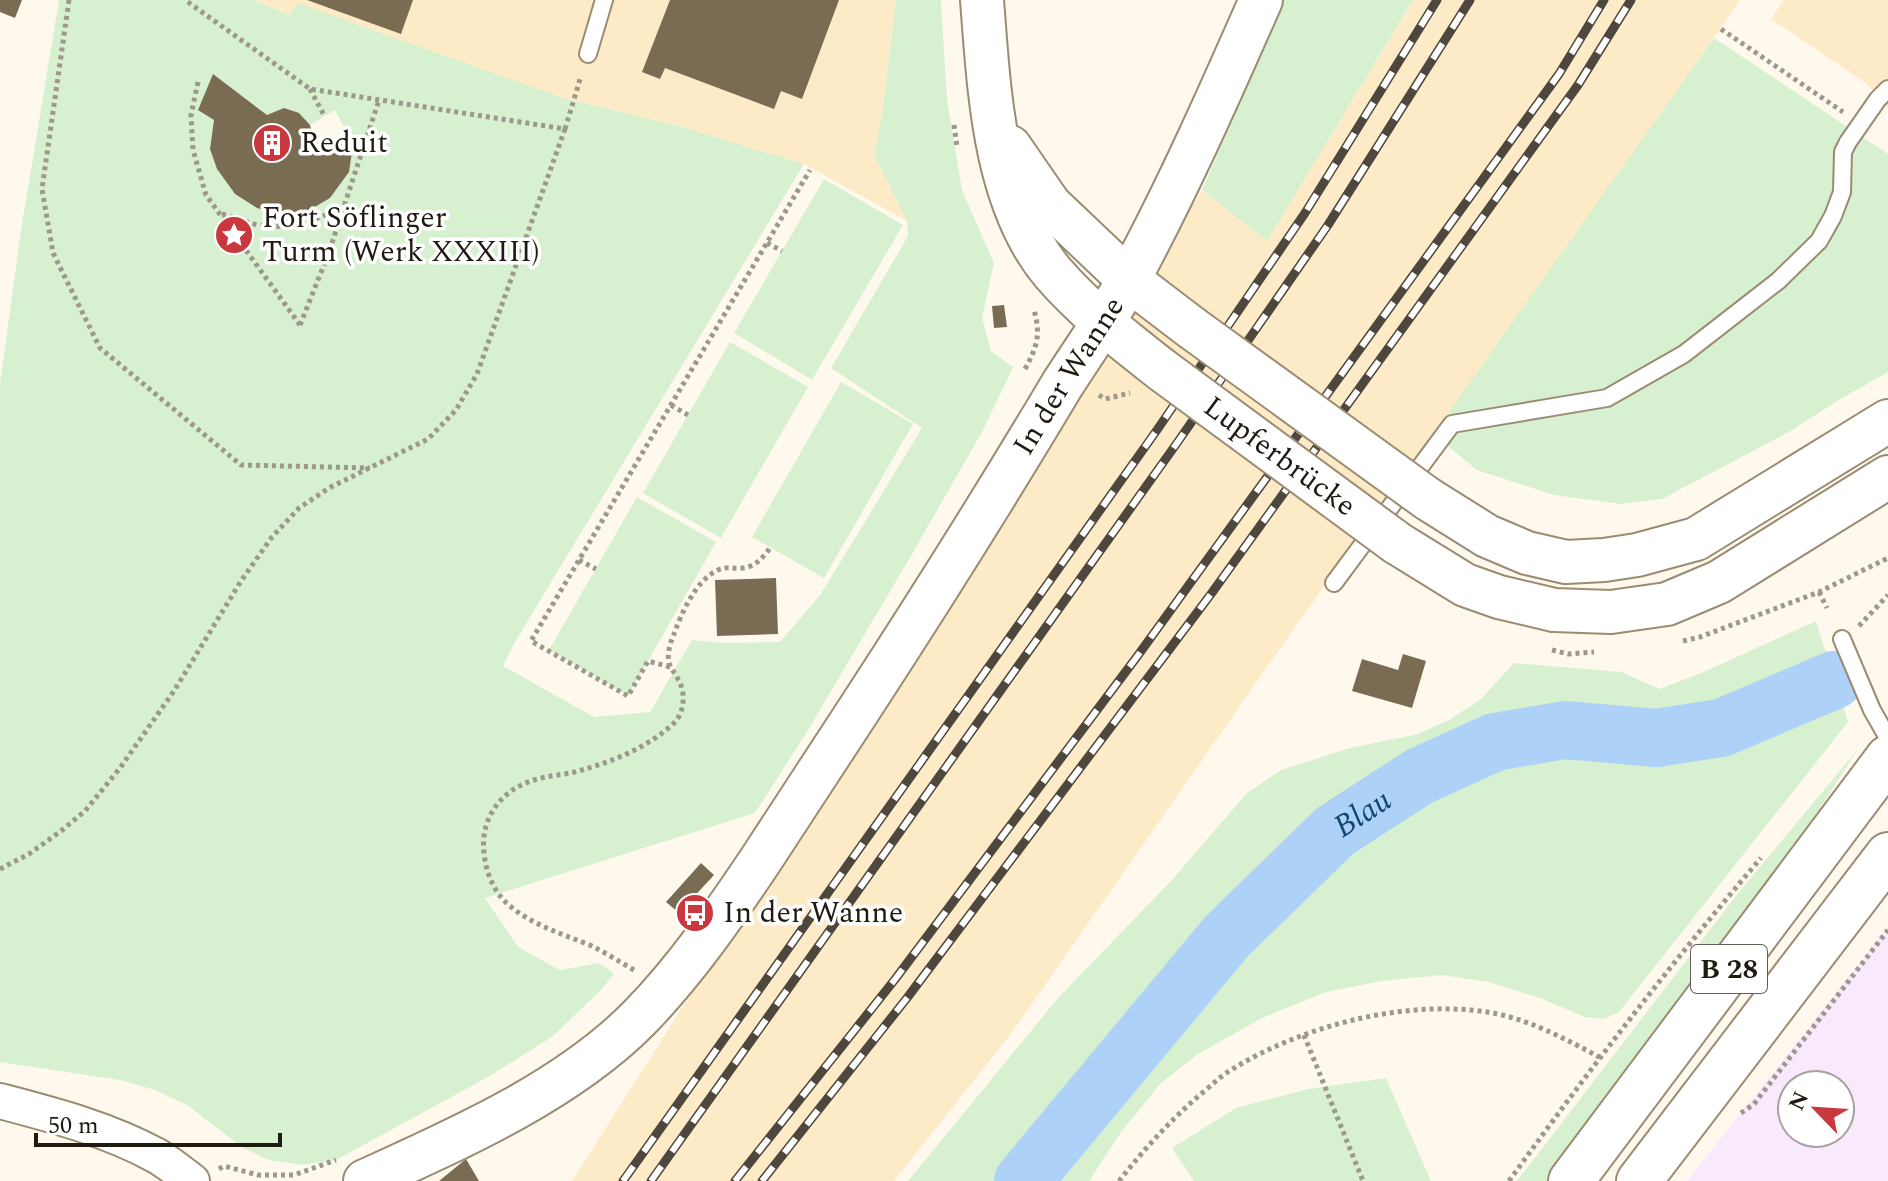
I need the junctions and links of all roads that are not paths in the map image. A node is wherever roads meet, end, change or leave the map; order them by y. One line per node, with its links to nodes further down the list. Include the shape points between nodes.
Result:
1 (604, 0): 4 (lane)
2 (982, 0): 6 (street, Lupferbrücke)
3 (1261, 0): 7 (street, In der Wanne)
4 (588, 54)
5 (1883, 94): 11 (lane, bridge, via 1843,152 1842,192 1819,241 1778,281 1684,354 1607,398 1452,424)
6 (995, 125): 7 (street, Lupferbrücke, via 1050,205); 8 (street, Lupferbrücke, via 1021,221 1053,272)
7 (1129, 280): 8 (street, In der Wanne); 9 (street, Lupferbrücke, bridge, via 1428,499 1487,536 1566,562 1637,555 1696,539)
8 (1102, 322): 10 (street, Lupferbrücke, bridge, via 1397,543 1465,585 1554,610 1611,612 1667,604 1719,582); 17 (street, In der Wanne, via 823,765 675,979 637,1020 551,1087 498,1118)
9 (1888, 421)
10 (1888, 477)
11 (1334, 583)
12 (1842, 639): 13 (lane)
13 (1888, 738)
14 (1888, 758): 19 (main road, B 28)
15 (1888, 855): 20 (main road, B 28)
16 (0, 1101): 18 (street, via 118,1137)
17 (357, 1168)
18 (192, 1181)
19 (1571, 1181)
20 (1639, 1181)

